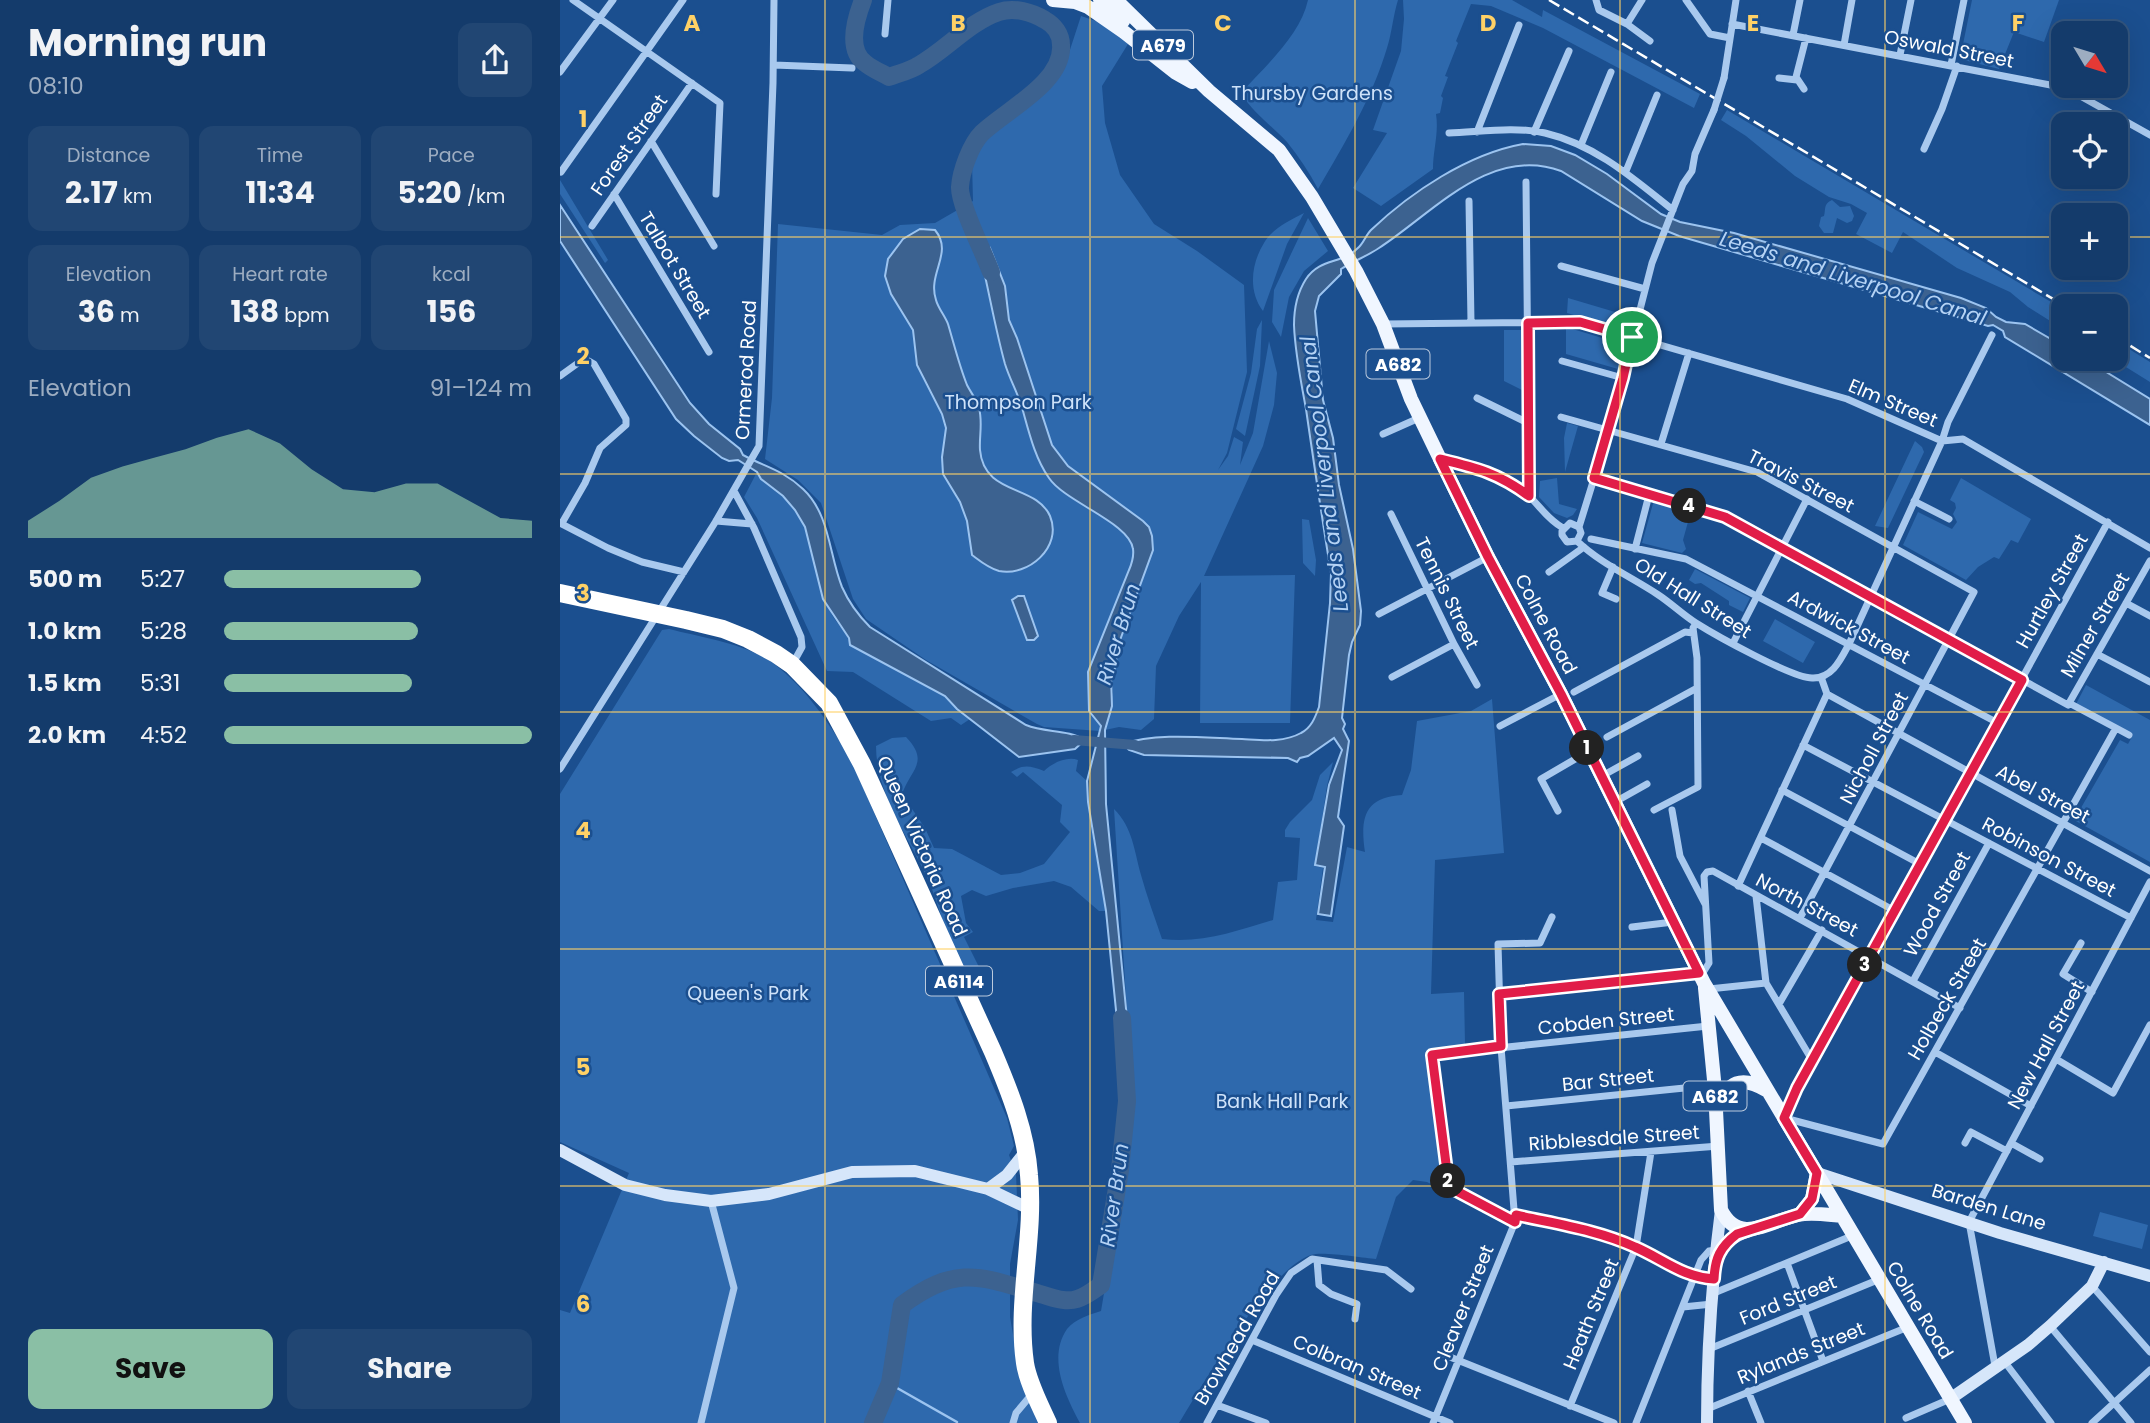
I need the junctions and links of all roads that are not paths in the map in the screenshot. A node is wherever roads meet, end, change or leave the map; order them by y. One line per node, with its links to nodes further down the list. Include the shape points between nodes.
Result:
1 (573, 0): 18 (street)
2 (613, 0): 18 (street)
3 (683, 0): 28 (street)
4 (774, 0): 31 (street, Ormerod Road)
5 (888, 0): 22 (street)
6 (1053, 0): 17 (main road)
7 (1100, 0): 38 (main road, A679)
8 (1116, 0): 41 (main road, A679)
9 (1596, 0): 19 (street, via 1599,10)
10 (1642, 0): 19 (street)
11 (1686, 0): 24 (street, via 1710,34)
12 (1736, 0): 20 (street)
13 (1800, 0): 23 (street)
14 (1852, 0): 27 (street)
15 (1911, 0): 30 (street)
16 (1964, 0): 32 (street)
17 (1077, 1): 38 (main road)
18 (599, 19): 28 (street); 34 (street)
19 (1627, 24): 26 (street)
20 (1732, 24): 23 (street, Oswald Street); 24 (street)
21 (1518, 25): 43 (street)
22 (885, 34)
23 (1793, 35): 25 (street, Oswald Street)
24 (1730, 38): 56 (street, bridge, via 1714,110)
25 (1806, 38): 27 (street, Oswald Street); 37 (street)
26 (1650, 40)
27 (1844, 45): 30 (street, Oswald Street)
28 (647, 50): 39 (street); 51 (street)
29 (1569, 51): 44 (street)
30 (1900, 55): 32 (street, Oswald Street)
31 (774, 65): 33 (street); 82 (street, Ormerod Road, via 761,436)
32 (1954, 65): 46 (street, Oswald Street, via 2066,88); 49 (street)
33 (852, 68)
34 (560, 72)
35 (1611, 72): 48 (street)
36 (1779, 78): 37 (street)
37 (1797, 80): 40 (street)
38 (1192, 82): 41 (main road, A679)
39 (692, 83): 47 (street, Forest Street); 54 (street, via 720,103)
40 (1804, 89)
41 (1209, 91): 63 (main road, Colne Road / A682, via 1279,150 1315,202)
42 (1657, 94): 50 (street)
43 (1477, 132): 44 (street); 45 (street)
44 (1534, 132): 48 (street)
45 (1449, 133)
46 (2150, 135)
47 (651, 141): 53 (street, Forest Street); 58 (street)
48 (1581, 145): 50 (street)
49 (1924, 149)
50 (1626, 171): 56 (street)
51 (561, 172)
52 (1526, 182): 62 (street)
53 (614, 194): 57 (street, Forest Street); 67 (street, Talbot Street)
54 (716, 194)
55 (1469, 201): 61 (street)
56 (1673, 211): 60 (street)
57 (593, 226)
58 (714, 246)
59 (1562, 266): 60 (street)
60 (1645, 289): 65 (street)
61 (1471, 322): 62 (street); 63 (street)
62 (1528, 323): 65 (street, via 1580,322); 75 (street)
63 (1383, 324): 74 (main road, Colne Road / A682)
64 (1993, 335): 78 (street)
65 (1632, 337): 71 (street)
66 (1643, 340): 68 (street, Elm Street)
67 (709, 352)
68 (1689, 353): 78 (street, Elm Street, via 1847,398); 79 (street)
69 (1562, 361): 71 (street)
70 (560, 376): 91 (street, via 578,363 587,360 594,364 626,419 626,425 600,448)
71 (1623, 378): 76 (street)
72 (1477, 398): 75 (street)
73 (1562, 417): 76 (street, Travis Street)
74 (1420, 418): 77 (street); 80 (main road, Colne Road / A682)
75 (1528, 423): 84 (street)
76 (1609, 430): 79 (street, Travis Street); 81 (street)
77 (1383, 435)
78 (1942, 441): 86 (street); 90 (street, Elm Street, via 1964,439)
79 (1661, 444): 85 (street, Travis Street, via 1757,472)
80 (1440, 459): 84 (street, via 1485,470); 101 (main road, Colne Road / A682)
81 (1594, 478): 83 (street); 93 (street)
82 (734, 491): 89 (street, Ormerod Road); 92 (street)
83 (1649, 495): 97 (street, via 1725,517); 100 (street)
84 (1529, 496): 94 (street, via 1550,521)
85 (1807, 499): 97 (street); 98 (street, Travis Street)
86 (1914, 501): 88 (street); 98 (street)
87 (1391, 514): 106 (street, Tennis Street)
88 (1949, 519)
89 (716, 521): 92 (street); 104 (street, Ormerod Road)
90 (2108, 522): 99 (street, Elm Street); 126 (street, Hurtley Street)
91 (561, 523): 104 (street, via 642,562)
92 (752, 524): 123 (street, via 801,637 802,647)
93 (1579, 527): 94 (street, via 1570,523); 96 (street)
94 (1563, 528): 96 (street, via 1563,539)
95 (1591, 539): 100 (street, Ardwick Street)
96 (1580, 544): 103 (street, Old Hall Street); 105 (street)
97 (1781, 547): 109 (street); 110 (street)
98 (1892, 547): 107 (street, Travis Street); 110 (street)
99 (2150, 548)
100 (1635, 549): 109 (street, Ardwick Street, via 1686,559)
101 (1488, 557): 106 (street); 131 (main road, Colne Road / A682)
102 (2150, 561): 112 (street, Milner Street)
103 (1613, 567): 111 (street, via 1602,593); 116 (street, Old Hall Street)
104 (684, 572): 113 (street, Ormerod Road)
105 (1549, 572)
106 (1428, 588): 114 (street); 120 (street, Tennis Street)
107 (1975, 592): 118 (street, Nicholl Street)
108 (560, 593): 113 (highway, A6114)
109 (1756, 596): 119 (street); 121 (street, Ardwick Street)
110 (1870, 596): 118 (street); 121 (street)
111 (1616, 599)
112 (2126, 603): 115 (street); 122 (street, Milner Street)
113 (658, 613): 123 (highway, Queen Victoria Road / A6114, via 723,629); 143 (street, Ormerod Road)
114 (1379, 614)
115 (2150, 616)
116 (1696, 623): 117 (street); 119 (street, Old Hall Street)
117 (1693, 633): 130 (street); 131 (street, via 1685,632)
118 (1949, 639): 126 (street); 128 (street, Nicholl Street)
119 (1733, 643): 125 (street, Old Hall Street, via 1793,674)
120 (1454, 644): 124 (street); 129 (street, Tennis Street)
121 (1849, 644): 125 (street, via 1839,662); 128 (street, Ardwick Street)
122 (2097, 654): 127 (street); 133 (street, Milner Street)
123 (792, 665): 198 (highway, Queen Victoria Road / A6114, via 829,703 854,747 998,1063)
124 (1392, 677)
125 (1821, 677): 132 (street)
126 (2022, 680): 133 (street); 134 (street, Hurtley Street)
127 (2150, 682)
128 (1925, 684): 134 (street, Ardwick Street); 137 (street, Nicholl Street)
129 (1477, 685)
130 (1697, 688): 139 (street); 150 (street, via 1698,787)
131 (1568, 693): 135 (street); 141 (main road, Colne Road / A682)
132 (1827, 694): 137 (street, Abel Street); 140 (street)
133 (2068, 704): 136 (street)
134 (1998, 723): 144 (street, Hurtley Street)
135 (1500, 726)
136 (2116, 728): 138 (street); 154 (street, Holbeck Street)
137 (1899, 733): 144 (street, Abel Street); 146 (street, Nicholl Street)
138 (2129, 735)
139 (1607, 737)
140 (1803, 745): 146 (street, Robinson Street); 148 (street)
141 (1589, 751): 145 (main road, Colne Road / A682); 152 (street, via 1541,779)
142 (1638, 756): 145 (street)
143 (560, 769)
144 (1970, 773): 153 (street, Hurtley Street); 154 (street, Abel Street)
145 (1601, 776): 149 (main road, Colne Road / A682)
146 (1873, 782): 153 (street, Robinson Street); 155 (street, Nicholl Street)
147 (1647, 784): 149 (street)
148 (1782, 790): 155 (street); 156 (street)
149 (1615, 803): 170 (main road, Colne Road / A682)
150 (1654, 810)
151 (1672, 810): 165 (street, via 1680,856)
152 (1558, 811)
153 (1945, 820): 157 (street, Robinson Street); 158 (street, Hurtley Street)
154 (2063, 822): 159 (street, Holbeck Street); 160 (street, Abel Street)
155 (1850, 826): 158 (street); 161 (street, Nicholl Street)
156 (1761, 838): 161 (street); 163 (street)
157 (1989, 843): 159 (street, Robinson Street); 175 (street, Wood Street)
158 (1920, 864): 166 (street, Hurtley Street)
159 (2039, 869): 169 (street, Robinson Street); 181 (street, Holbeck Street)
160 (2150, 871)
161 (1825, 873): 166 (street); 168 (street, Nicholl Street)
162 (2150, 883): 169 (street, New Hall Street)
163 (1738, 886): 164 (street, North Street); 165 (street, North Street, via 1707,872)
164 (1756, 896): 168 (street, North Street); 177 (street)
165 (1705, 905): 176 (street, via 1709,963)
166 (1895, 911): 174 (street, Hurtley Street)
167 (1552, 918): 179 (street, Cleaver Street, via 1540,943 1498,944)
168 (1800, 918): 172 (street, North Street)
169 (2131, 918): 178 (street, New Hall Street)
170 (1673, 922): 171 (street); 176 (main road, Colne Road / A682)
171 (1632, 927)
172 (1822, 930): 174 (street, North Street); 180 (street)
173 (2081, 943): 178 (street, via 2063,974)
174 (1869, 957): 175 (street, North Street); 187 (street, Hurtley Street)
175 (1913, 981): 181 (street, North Street)
176 (1704, 982): 177 (street); 179 (street); 182 (main road, A682); 189 (main road, Colne Road / A682)
177 (1766, 983): 180 (street)
178 (2092, 992): 186 (street, New Hall Street)
179 (1499, 994): 184 (street, Cleaver Street)
180 (1779, 1004): 187 (street)
181 (1960, 1007): 185 (street, Holbeck Street)
182 (1707, 1026): 184 (street, Cobden Street); 188 (main road, A682)
183 (2149, 1030): 186 (street, via 2113,1093)
184 (1501, 1046): 190 (street, Cleaver Street); 209 (street, Cobden Street, via 1432,1055 1449,1187)
185 (1935, 1052): 191 (street); 193 (street, Holbeck Street, via 1883,1144)
186 (2056, 1059): 191 (street, New Hall Street)
187 (1812, 1060): 193 (street, Hurtley Street)
188 (1714, 1085): 190 (street, Bar Street); 192 (main road, A682)
189 (1769, 1092): 192 (main road, A682, via 1754,1083 1735,1083 1725,1090); 193 (main road, Colne Road / A682)
190 (1506, 1106): 201 (street, Cleaver Street)
191 (2031, 1106): 196 (street, New Hall Street)
192 (1716, 1108): 195 (main road, A682)
193 (1785, 1120): 202 (main road, Colne Road / A682)
194 (1965, 1143): 196 (street, via 1973,1129)
195 (1719, 1146): 199 (street, Ribblesdale Street); 206 (main road, A682)
196 (2009, 1147): 200 (street); 210 (street, New Hall Street)
197 (560, 1150): 204 (street, via 625,1185)
198 (1026, 1151): 203 (street, via 1007,1175); 205 (highway, Queen Victoria Road / A6114)
199 (1651, 1152): 201 (street, Ribblesdale Street); 213 (street, Heath Street)
200 (2040, 1159)
201 (1511, 1161): 209 (street, Cleaver Street)
202 (1817, 1173): 207 (main road, via 1812,1199); 208 (main road, Colne Road); 210 (street, Barden Lane)
203 (988, 1189): 204 (street, via 915,1171 852,1172 769,1194); 205 (street)
204 (711, 1201): 247 (street, via 734,1288)
205 (1030, 1209): 237 (highway, Queen Victoria Road / A6114, via 1021,1305 1025,1365)
206 (1721, 1210): 211 (main road, via 1731,1224); 214 (street)
207 (1800, 1214): 208 (main road); 211 (main road)
208 (1842, 1216): 212 (main road, Colne Road)
209 (1516, 1218): 213 (street, via 1602,1234); 233 (street, Cleaver Street)
210 (1969, 1222): 216 (street, Barden Lane); 235 (street)
211 (1749, 1231): 214 (street)
212 (1854, 1235): 217 (street); 220 (main road, Colne Road)
213 (1636, 1247): 219 (street); 242 (street, Heath Street)
214 (1715, 1254): 219 (street, via 1709,1251 1701,1260); 223 (street)
215 (1317, 1260): 222 (street, via 1386,1270); 226 (street, via 1319,1285 1357,1304); 229 (street, Browhead Road, via 1311,1259 1291,1273)
216 (2104, 1262): 218 (street, Barden Lane); 221 (street)
217 (1787, 1263): 223 (street); 225 (street)
218 (2150, 1276)
219 (1694, 1278): 223 (street); 224 (street)
220 (1880, 1279): 225 (street, Ford Street); 228 (main road, Colne Road)
221 (2092, 1286): 227 (street); 231 (street)
222 (1411, 1289)
223 (1713, 1292): 224 (street); 230 (street)
224 (1683, 1307): 254 (street)
225 (1804, 1310): 230 (street, Ford Street); 234 (street)
226 (1355, 1319)
227 (2050, 1326): 235 (street); 240 (street)
228 (1908, 1327): 234 (street, Rylands Street); 239 (main road, Colne Road)
229 (1252, 1340): 241 (street, Browhead Road); 246 (street, Colbran Street)
230 (1709, 1349): 243 (street)
231 (2150, 1352)
232 (1445, 1355): 233 (street)
233 (1458, 1360): 242 (street); 246 (street, Cleaver Street)
234 (1823, 1361): 238 (street, Rylands Street)
235 (1999, 1363): 239 (street); 257 (street)
236 (2150, 1370): 240 (street)
237 (1035, 1391): 248 (street); 249 (highway, Queen Victoria Road / A6114)
238 (1748, 1391): 243 (street, Rylands Street); 244 (street)
239 (1950, 1399): 245 (street); 256 (main road, Colne Road)
240 (2113, 1403): 258 (street); 259 (street)
241 (1217, 1405): 250 (street, Browhead Road); 251 (street)
242 (1570, 1406): 253 (street)
243 (1707, 1409): 255 (street)
244 (1760, 1419)
245 (1906, 1419)
246 (1434, 1420): 252 (street, Colbran Street)
247 (701, 1423)
248 (1013, 1423)
249 (1048, 1423)
250 (1207, 1423)
251 (1266, 1423)
252 (1450, 1423)
253 (1614, 1423)
254 (1636, 1423)
255 (1707, 1423)
256 (1965, 1423)
257 (2051, 1423)
258 (2092, 1423)
259 (2131, 1423)

